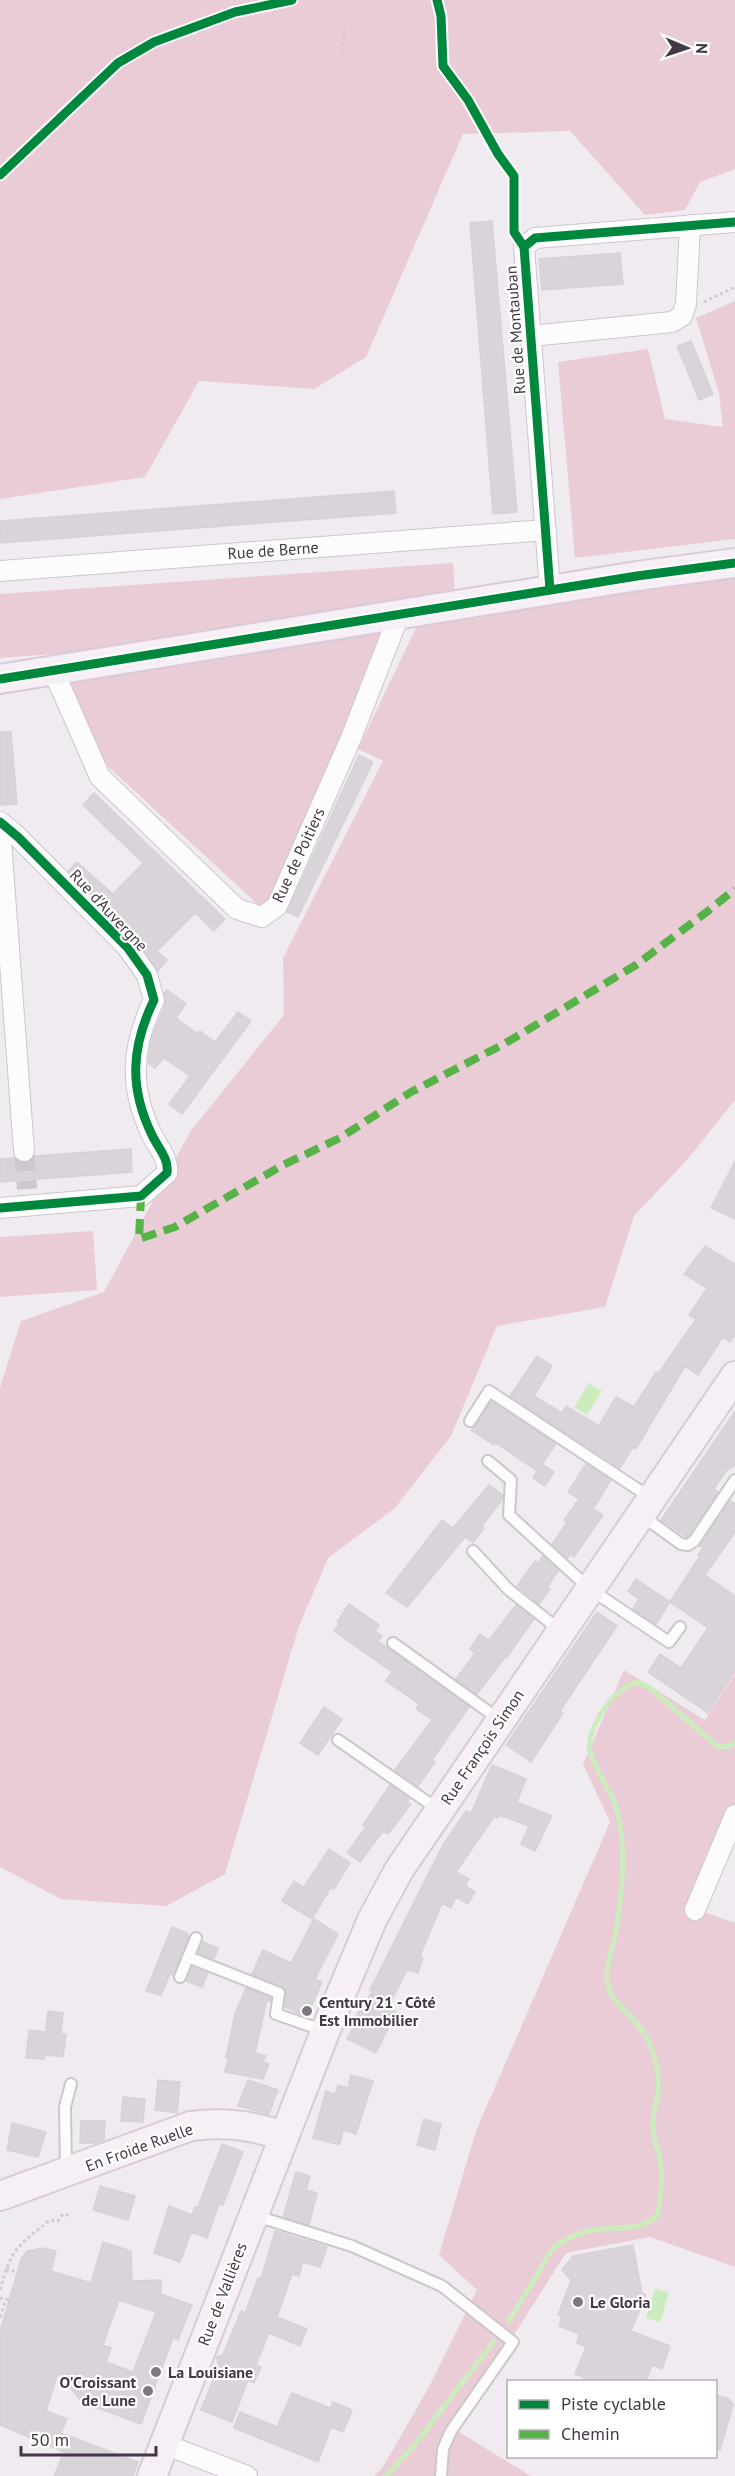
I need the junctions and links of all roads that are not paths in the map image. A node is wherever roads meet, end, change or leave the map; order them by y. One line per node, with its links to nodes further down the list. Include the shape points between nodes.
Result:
1 (735, 222): 2 (street, Rue de Montauban)
2 (690, 225): 3 (street, Rue de Montauban, via 682,316 672,322); 3 (street, Rue de Montauban, via 535,238 524,247)
3 (531, 336): 4 (street, Rue de Montauban)
4 (546, 530): 6 (street, Rue de Berne); 7 (street, Rue de Montauban)
5 (735, 563): 7 (main road)
6 (0, 572)
7 (550, 590): 8 (main road)
8 (399, 615): 9 (main road); 9 (street, Rue de Poitiers, via 351,738 277,906 262,917 237,909 100,777)
9 (53, 670): 10 (main road)
10 (0, 679)
11 (0, 822): 14 (street, Rue d'Auvergne, via 127,947 147,975 154,1000 139,1040 135,1087 143,1116 168,1163 167,1173 141,1196 27,1197)
12 (0, 827): 13 (street)
13 (24, 1151)
14 (0, 1208)
15 (735, 1376): 19 (main road, Rue François Simon)
16 (470, 1421): 19 (lane, via 489,1391)
17 (488, 1461): 21 (lane, via 511,1480 509,1515)
18 (735, 1480): 19 (lane, via 688,1545 681,1544)
19 (646, 1506): 21 (main road, Rue François Simon)
20 (473, 1551): 23 (lane, via 509,1590)
21 (590, 1589): 22 (lane, via 669,1642); 23 (main road, Rue François Simon)
22 (680, 1627)
23 (561, 1631): 25 (main road, Rue François Simon)
24 (393, 1643): 25 (lane)
25 (500, 1720): 27 (main road, Rue François Simon)
26 (338, 1740): 27 (lane)
27 (439, 1810): 33 (main road, Rue François Simon, via 372,1920)
28 (735, 1815): 29 (street)
29 (695, 1910)
30 (196, 1938): 31 (lane)
31 (188, 1957): 32 (lane); 33 (lane, via 279,1993 276,2014)
32 (180, 1977)
33 (325, 2032): 35 (main road, Rue François Simon)
34 (71, 2084): 36 (lane, En Froide Ruelle, via 65,2107)
35 (281, 2141): 36 (main road, En Froide Ruelle, via 256,2127 215,2123 191,2126); 38 (main road, Rue de Vallières)
36 (66, 2173): 37 (main road, En Froide Ruelle)
37 (0, 2196)
38 (252, 2215): 39 (main road, Rue de Vallières); 43 (lane, via 352,2247 442,2286 513,2342 451,2431 443,2449)
39 (164, 2444): 40 (street); 41 (main road, Rue de Vallières)
40 (226, 2472): 42 (street)
41 (152, 2476)
42 (247, 2476)
43 (441, 2476)

